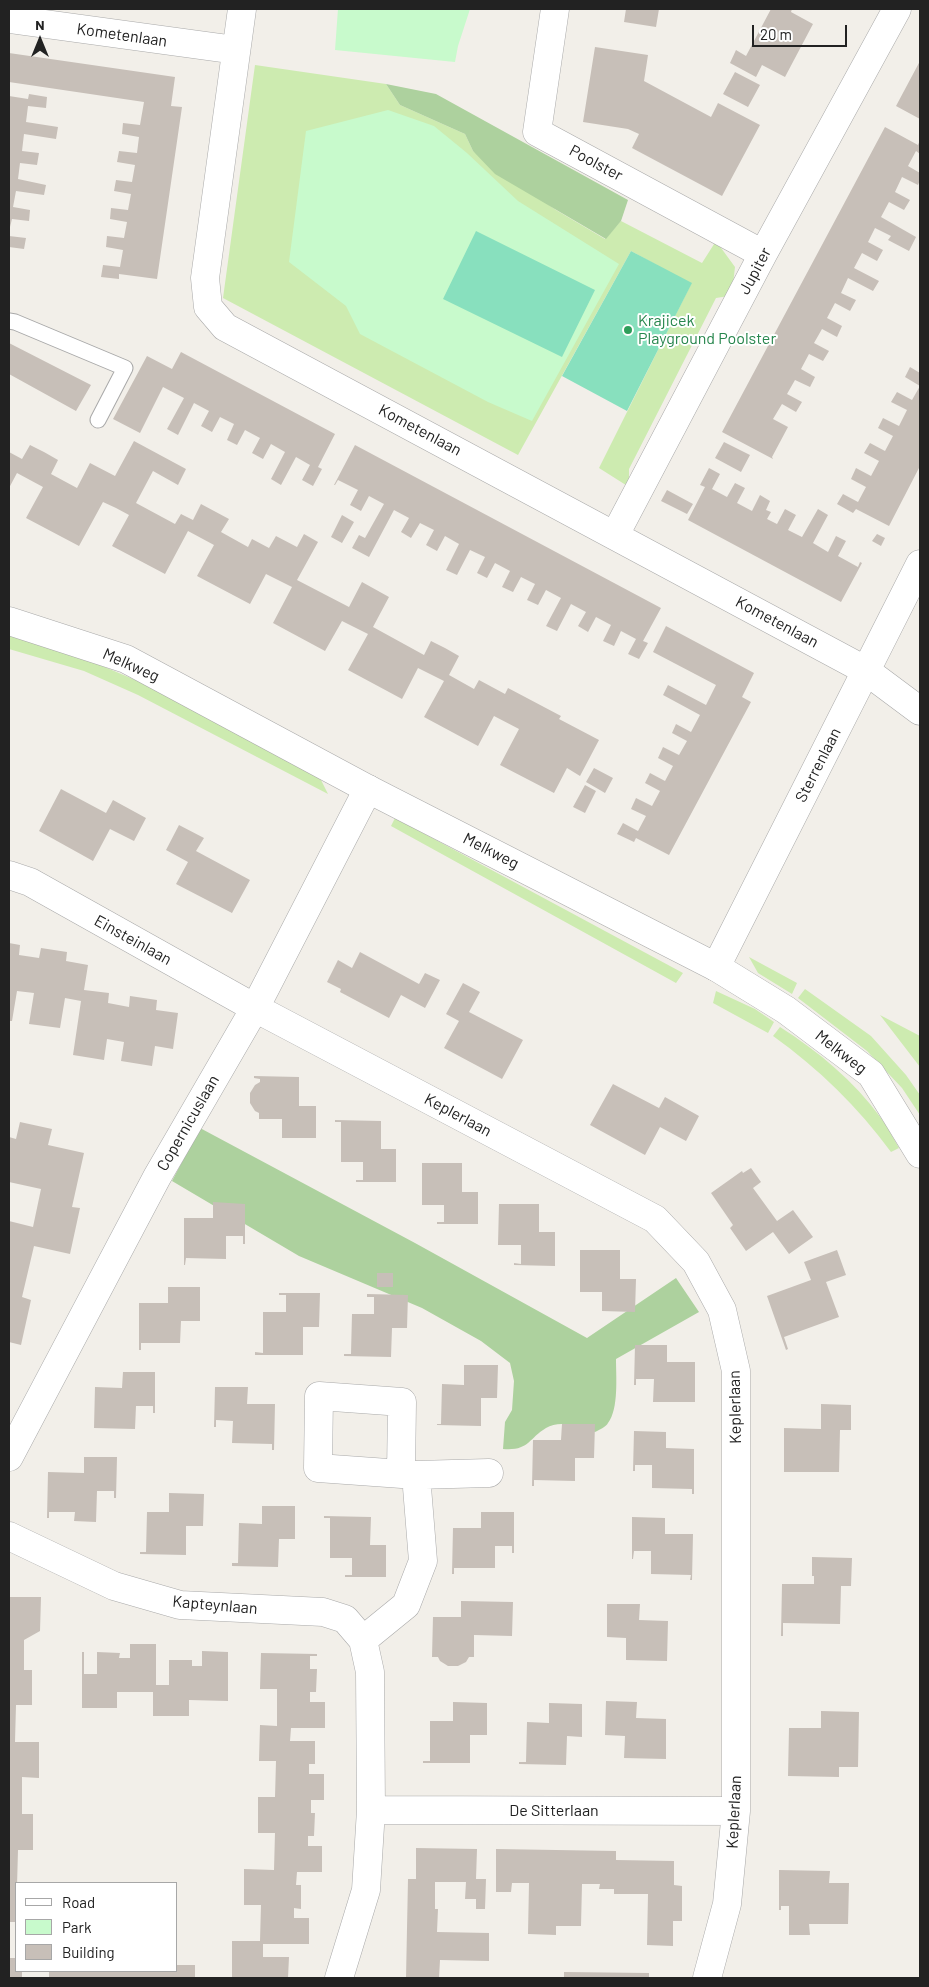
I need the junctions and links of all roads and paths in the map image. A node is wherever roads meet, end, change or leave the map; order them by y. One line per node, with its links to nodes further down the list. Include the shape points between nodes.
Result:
1 (242, 9): 5 (street, Kometenlaan)
2 (555, 9): 6 (street, Poolster, via 537,132)
3 (897, 9): 6 (street, Jupiter)
4 (9, 19): 5 (street, Kometenlaan)
5 (236, 50): 9 (street, Kometenlaan, via 205,278 208,307 225,327)
6 (764, 254): 9 (street, Jupiter)
7 (9, 321): 8 (lane, via 125,368)
8 (98, 420)
9 (615, 534): 12 (street, Kometenlaan)
10 (920, 564): 12 (street, Sterrenlaan)
11 (9, 621): 14 (street, Melkweg, via 126,659)
12 (865, 670): 13 (street, Kometenlaan); 16 (street, Sterrenlaan)
13 (920, 712)
14 (368, 789): 16 (street, Melkweg); 17 (street, Copernicuslaan)
15 (9, 875): 17 (street, Einsteinlaan, via 30,882)
16 (716, 967): 18 (street, Melkweg, via 786,1010 871,1074)
17 (255, 1008): 19 (street, Copernicuslaan, via 157,1178); 24 (street, Keplerlaan, via 656,1219 696,1262 722,1310 736,1371)
18 (920, 1154)
19 (9, 1457)
20 (488, 1473): 22 (street, via 408,1475 423,1561 406,1605)
21 (9, 1536): 22 (street, Kapteynlaan, via 114,1586 180,1605 323,1612 345,1619)
22 (363, 1640): 23 (street, Kapteynlaan, via 370,1672)
23 (372, 1810): 24 (street, De Sitterlaan); 25 (street, Kapteynlaan, via 366,1890)
24 (736, 1811): 26 (street, Keplerlaan, via 727,1904)
25 (339, 1978)
26 (707, 1978)

